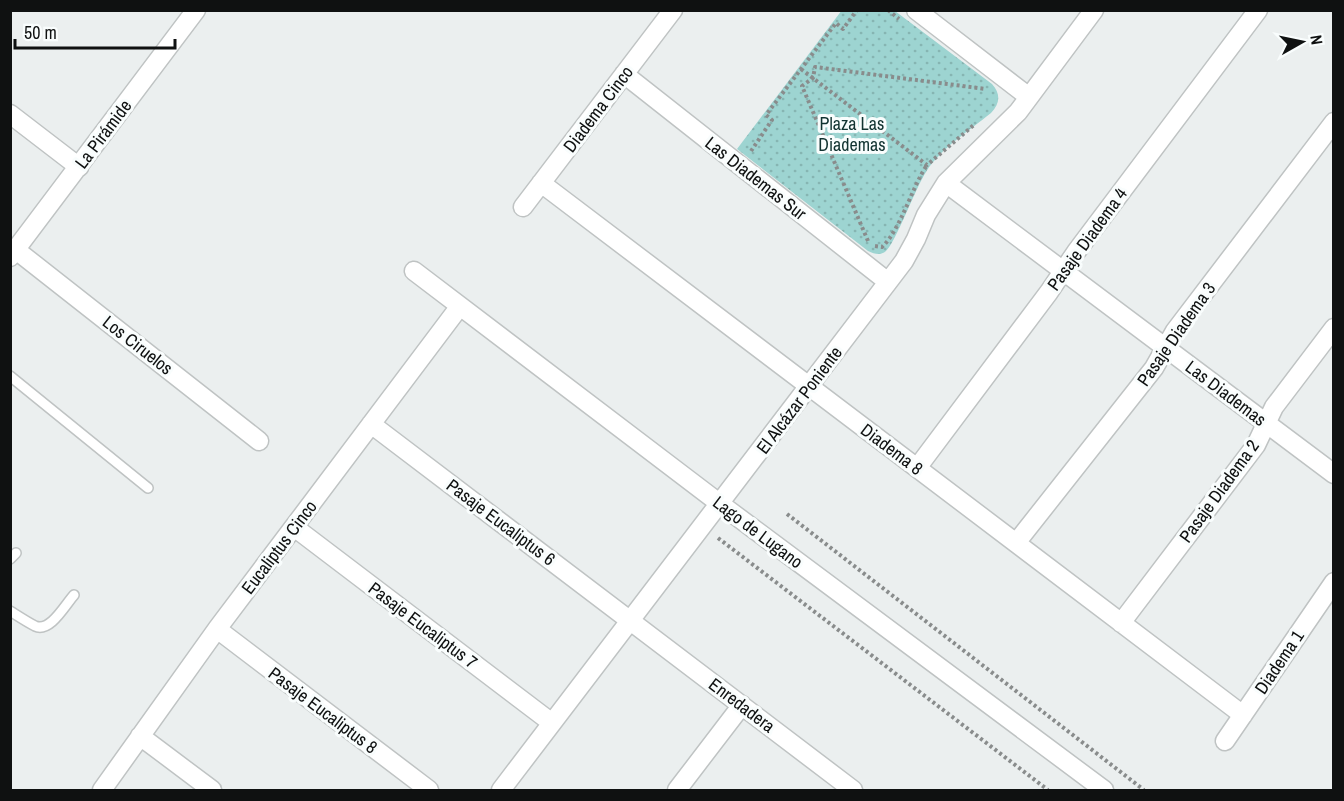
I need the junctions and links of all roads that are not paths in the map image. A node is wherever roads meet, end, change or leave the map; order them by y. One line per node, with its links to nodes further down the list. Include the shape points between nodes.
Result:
1 (673, 10): 6 (street, Diadema Cinco)
2 (1094, 10): 7 (street, El Alcázar Poniente)
3 (1258, 10): 16 (street, Pasaje Diadema 4)
4 (196, 11): 10 (street, La Pirámide)
5 (911, 18): 7 (street)
6 (624, 74): 11 (street, Diadema Cinco); 17 (street, Las Diademas Sur)
7 (1029, 97): 12 (street, El Alcázar Poniente)
8 (10, 114): 10 (street)
9 (1334, 122): 20 (street, Pasaje Diadema 3)
10 (79, 167): 14 (street, La Pirámide)
11 (541, 183): 13 (street, Diadema Cinco); 22 (street, Diadema 8)
12 (946, 183): 16 (street, Las Diademas); 17 (street, El Alcázar Poniente, via 904,261)
13 (523, 207)
14 (13, 253): 25 (street, Los Ciruelos)
15 (414, 271): 18 (street, Lago de Lugano)
16 (1063, 271): 20 (street, Las Diademas); 26 (street, Pasaje Diadema 4)
17 (888, 282): 22 (street, El Alcázar Poniente)
18 (460, 306): 24 (street, Eucaliptus Cinco); 29 (street, Lago de Lugano)
19 (1334, 328): 23 (street, Pasaje Diadema 2, via 1274,406)
20 (1166, 348): 23 (street, Las Diademas); 31 (street, Pasaje Diadema 3)
21 (10, 376): 28 (lane)
22 (809, 386): 26 (street, Diadema 8); 29 (street, El Alcázar Poniente)
23 (1266, 423): 27 (street, Las Diademas); 36 (street, Pasaje Diadema 2, via 1256,445)
24 (371, 424): 30 (street, Eucaliptus Cinco); 35 (street, Pasaje Eucaliptus 6)
25 (259, 441)
26 (917, 468): 31 (street, Diadema 8)
27 (1334, 474)
28 (148, 488)
29 (719, 503): 35 (street, El Alcázar Poniente); 49 (street, Lago de Lugano)
30 (294, 527): 37 (street, Eucaliptus Cinco); 40 (street, Pasaje Eucaliptus 7)
31 (1016, 543): 36 (street, Diadema 8)
32 (1334, 582): 39 (street, Diadema 1)
33 (74, 595): 34 (lane, via 43,628)
34 (10, 611)
35 (630, 620): 38 (street, Enredadera); 40 (street, El Alcázar Poniente)
36 (1121, 623): 39 (street, Diadema 8)
37 (217, 629): 41 (street, Eucaliptus Cinco); 46 (street, Pasaje Eucaliptus 8)
38 (742, 705): 43 (street, Enredadera); 48 (street)
39 (1243, 715): 42 (street, Diadema 1)
40 (552, 723): 47 (street, El Alcázar Poniente)
41 (140, 736): 44 (street, Eucaliptus Cinco); 45 (street)
42 (1225, 741)
43 (850, 789)
44 (102, 790)
45 (212, 790)
46 (429, 790)
47 (501, 790)
48 (677, 790)
49 (1104, 790)

